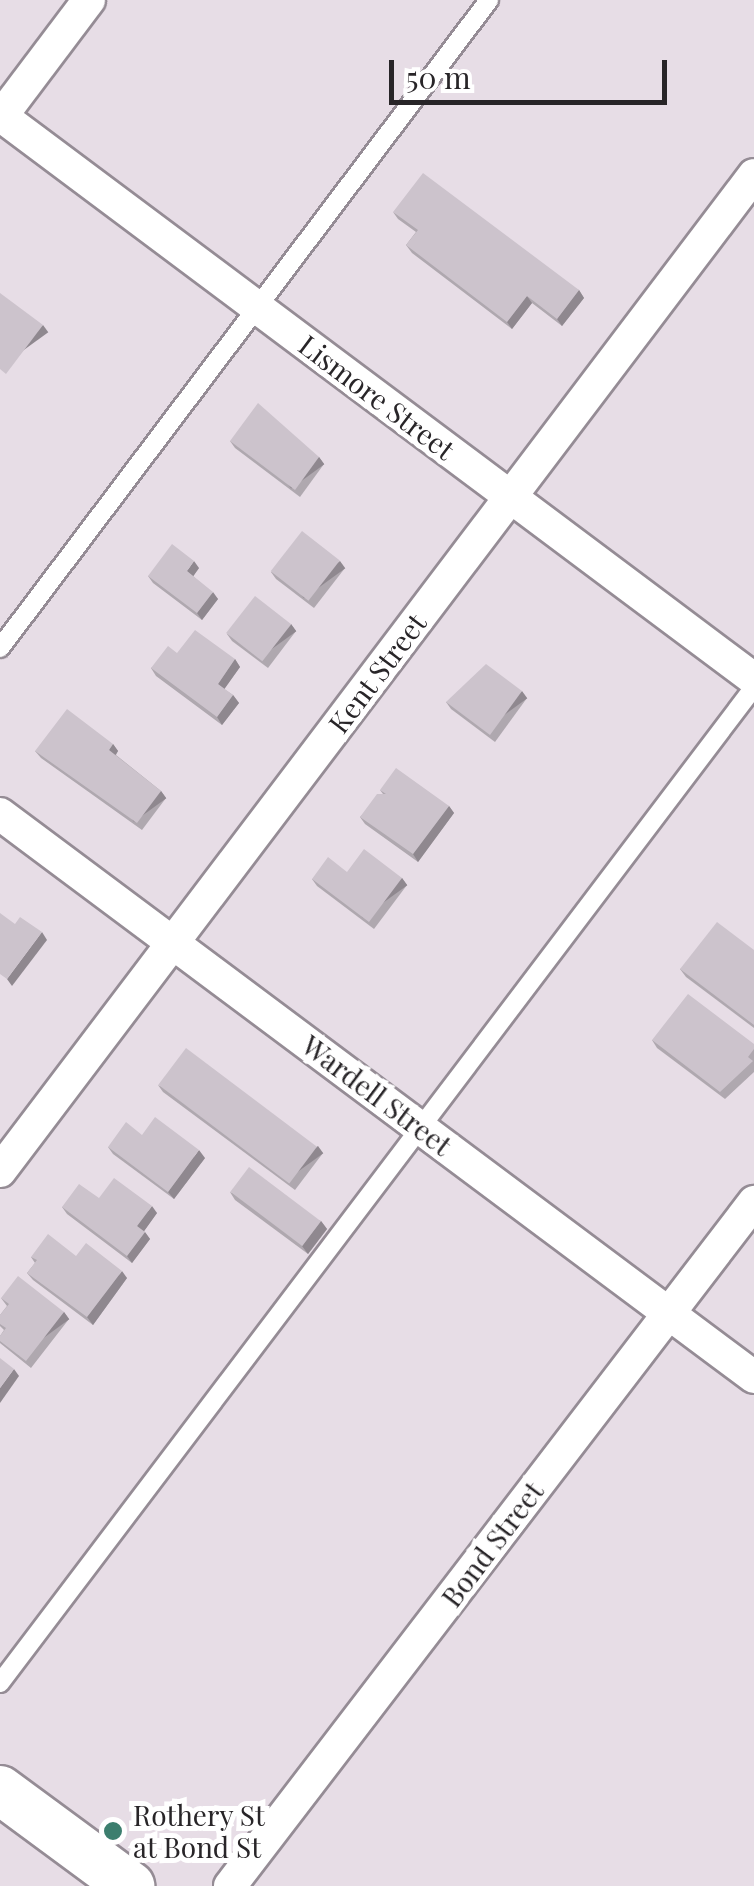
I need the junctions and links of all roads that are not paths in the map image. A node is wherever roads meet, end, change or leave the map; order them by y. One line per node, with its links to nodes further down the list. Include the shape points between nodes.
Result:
1 (89, 0): 3 (street)
2 (489, 0): 5 (lane)
3 (0, 116): 5 (street, Lismore Street)
4 (754, 175): 6 (street, Kent Street)
5 (256, 307): 6 (street, Lismore Street); 7 (lane)
6 (510, 497): 8 (street, Lismore Street); 10 (street, Kent Street)
7 (0, 648)
8 (754, 683): 11 (lane)
9 (0, 814): 10 (street, Wardell Street)
10 (173, 943): 11 (street, Wardell Street); 12 (street, Kent Street)
11 (422, 1130): 14 (street, Wardell Street); 16 (lane)
12 (0, 1171)
13 (754, 1202): 14 (street, Bond Street)
14 (668, 1313): 15 (street, Wardell Street); 19 (street, Bond Street)
15 (754, 1377)
16 (0, 1683)
17 (0, 1790): 18 (main road)
18 (130, 1886)
19 (230, 1886)

